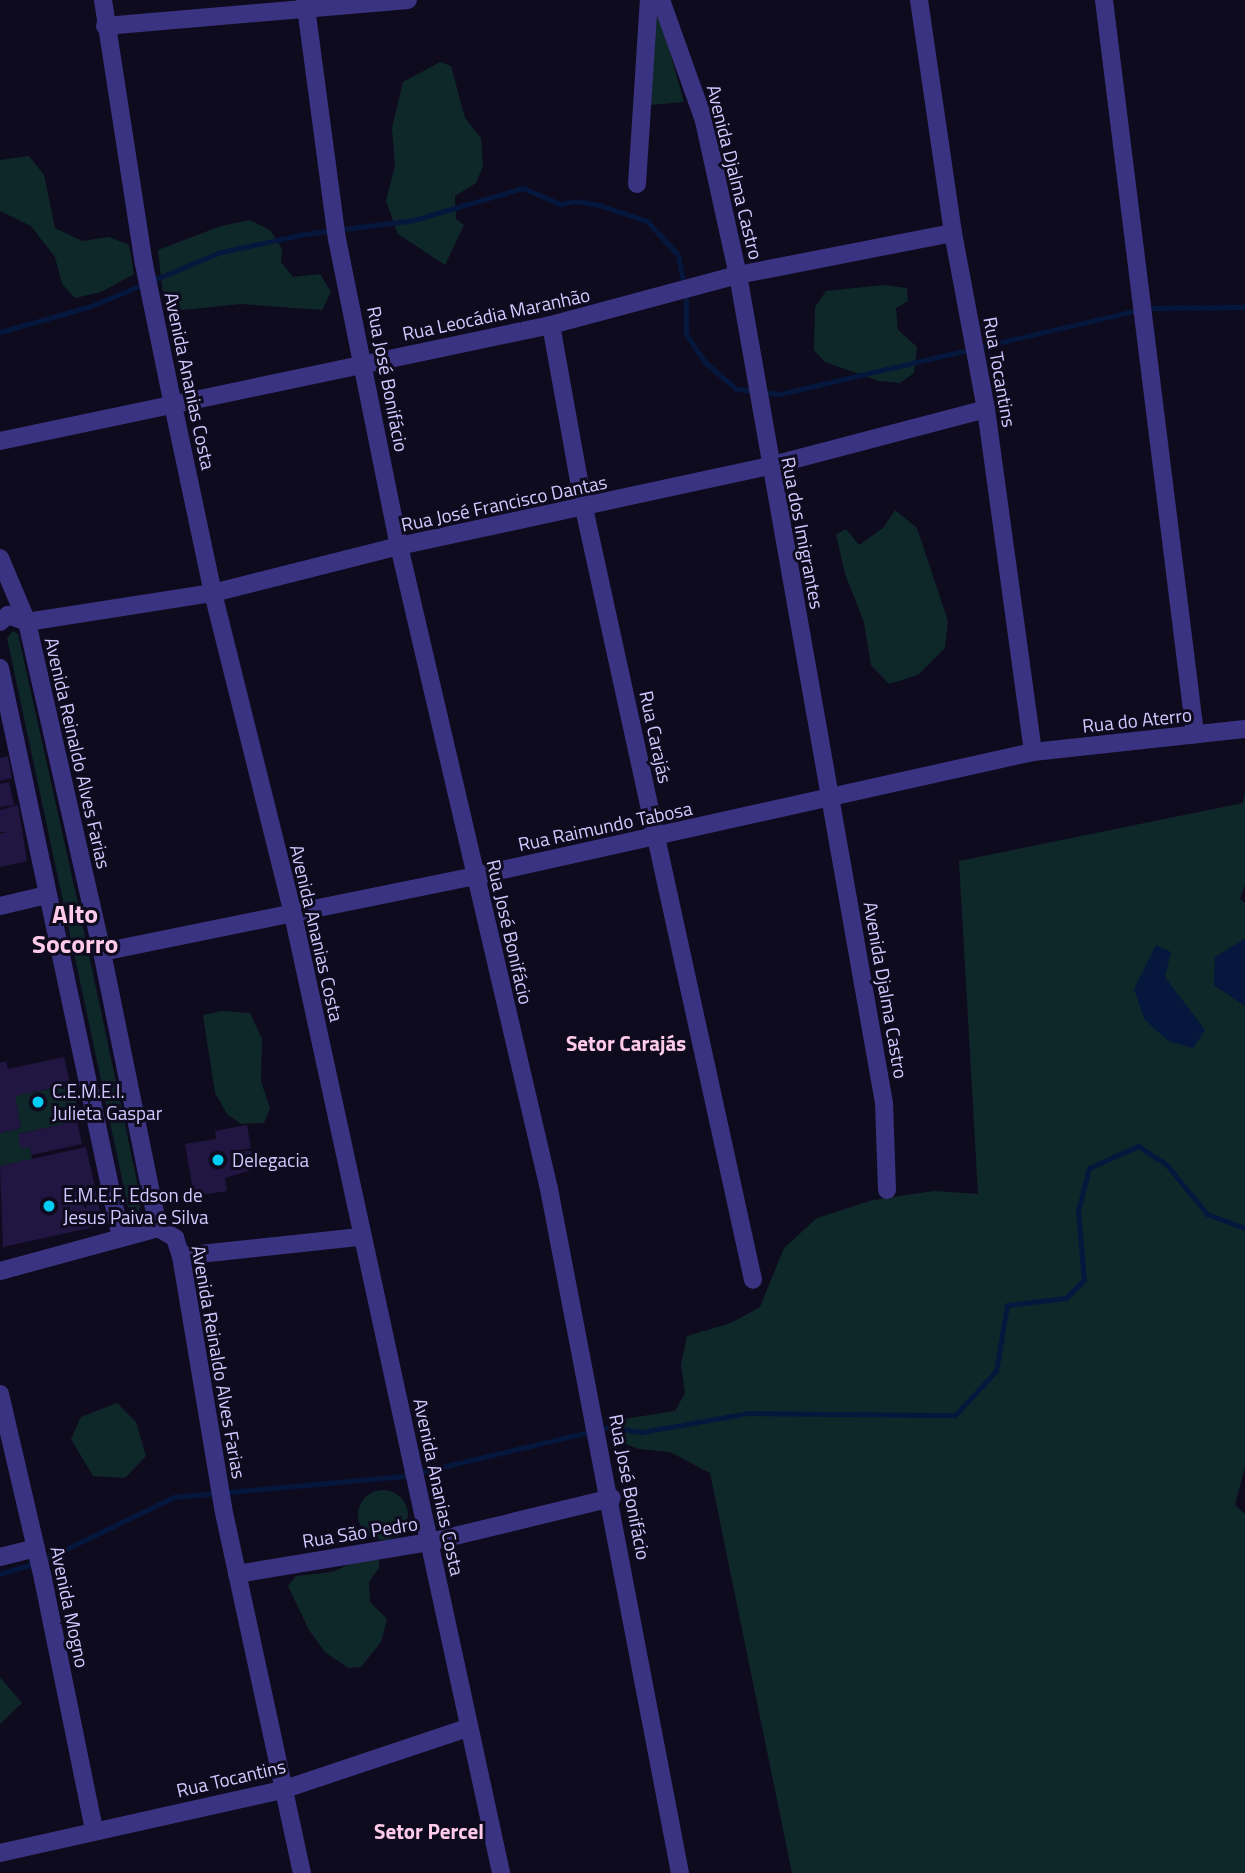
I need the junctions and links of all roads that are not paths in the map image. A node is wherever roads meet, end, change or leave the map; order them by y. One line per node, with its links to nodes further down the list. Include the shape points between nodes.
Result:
1 (103, 0): 8 (street, Avenida Ananias Costa)
2 (408, 0): 7 (street)
3 (649, 0): 9 (street)
4 (662, 0): 11 (street, Avenida Djalma Castro, via 704,121)
5 (919, 0): 10 (street, Rua Tocantins)
6 (1104, 0): 26 (street)
7 (305, 6): 8 (street); 13 (street, Rua José Bonifácio, via 336,231)
8 (105, 26): 14 (street, Avenida Ananias Costa, via 144,264)
9 (637, 184)
10 (953, 233): 11 (street, Rua Leocádia Maranhão); 15 (street, Rua Tocantins)
11 (738, 275): 12 (street, Rua Leocádia Maranhão); 17 (street, Rua dos Imigrantes)
12 (551, 325): 13 (street, Rua Leocádia Maranhão); 18 (street, Rua Carajás)
13 (364, 363): 14 (street, Rua Leocádia Maranhão); 19 (street, Rua José Bonifácio)
14 (173, 405): 16 (street, Rua Leocádia Maranhão); 21 (street, Avenida Ananias Costa)
15 (986, 409): 17 (street, Rua José Francisco Dantas); 27 (street, Rua Tocantins)
16 (0, 441)
17 (769, 466): 18 (street, Rua José Francisco Dantas); 28 (street, Rua dos Imigrantes)
18 (584, 508): 19 (street, Rua José Francisco Dantas); 29 (street, Rua Carajás)
19 (399, 547): 21 (street, Rua José Francisco Dantas); 30 (street, Rua José Bonifácio)
20 (0, 558): 23 (street, Avenida Reinaldo Alves Farias)
21 (214, 593): 23 (street, Rua José Francisco Dantas); 33 (street, Avenida Ananias Costa)
22 (0, 622): 23 (street, Avenida Reinaldo Alves Farias, via 8,615)
23 (27, 622): 34 (street, Avenida Reinaldo Alves Farias)
24 (0, 668): 31 (street)
25 (1245, 729): 26 (street, Rua do Aterro)
26 (1195, 734): 27 (street, Rua do Aterro)
27 (1033, 752): 28 (street, Rua Raimundo Tabosa)
28 (833, 798): 29 (street, Rua Raimundo Tabosa); 35 (street, Avenida Djalma Castro, via 884,1103)
29 (656, 836): 30 (street, Rua Raimundo Tabosa); 41 (street, Rua Carajás)
30 (475, 876): 33 (street, Rua Raimundo Tabosa); 43 (street, Rua José Bonifácio, via 549,1189)
31 (47, 895): 32 (street); 38 (street)
32 (0, 906)
33 (292, 910): 34 (street, Rua Raimundo Tabosa); 37 (street, Avenida Ananias Costa)
34 (102, 952): 36 (street, Avenida Reinaldo Alves Farias)
35 (887, 1190)
36 (158, 1228): 38 (street); 39 (street, Avenida Reinaldo Alves Farias, via 175,1238)
37 (360, 1237): 39 (street); 44 (street, Avenida Ananias Costa)
38 (121, 1238): 40 (street)
39 (181, 1256): 47 (street, Avenida Reinaldo Alves Farias)
40 (0, 1270)
41 (753, 1280)
42 (0, 1394): 45 (street, Avenida Mogno)
43 (612, 1498): 44 (street, Rua São Pedro); 54 (street, Rua José Bonifácio)
44 (430, 1542): 47 (street, Rua São Pedro); 48 (street, Avenida Ananias Costa)
45 (36, 1551): 46 (street); 50 (street, Avenida Mogno)
46 (0, 1557)
47 (237, 1574): 49 (street, Avenida Reinaldo Alves Farias)
48 (467, 1728): 49 (street, Rua Tocantins); 53 (street, Avenida Ananias Costa)
49 (282, 1790): 50 (street, Rua Tocantins); 52 (street, Avenida Reinaldo Alves Farias)
50 (94, 1830): 51 (street, Rua Tocantins)
51 (0, 1853)
52 (302, 1873)
53 (501, 1873)
54 (680, 1873)

